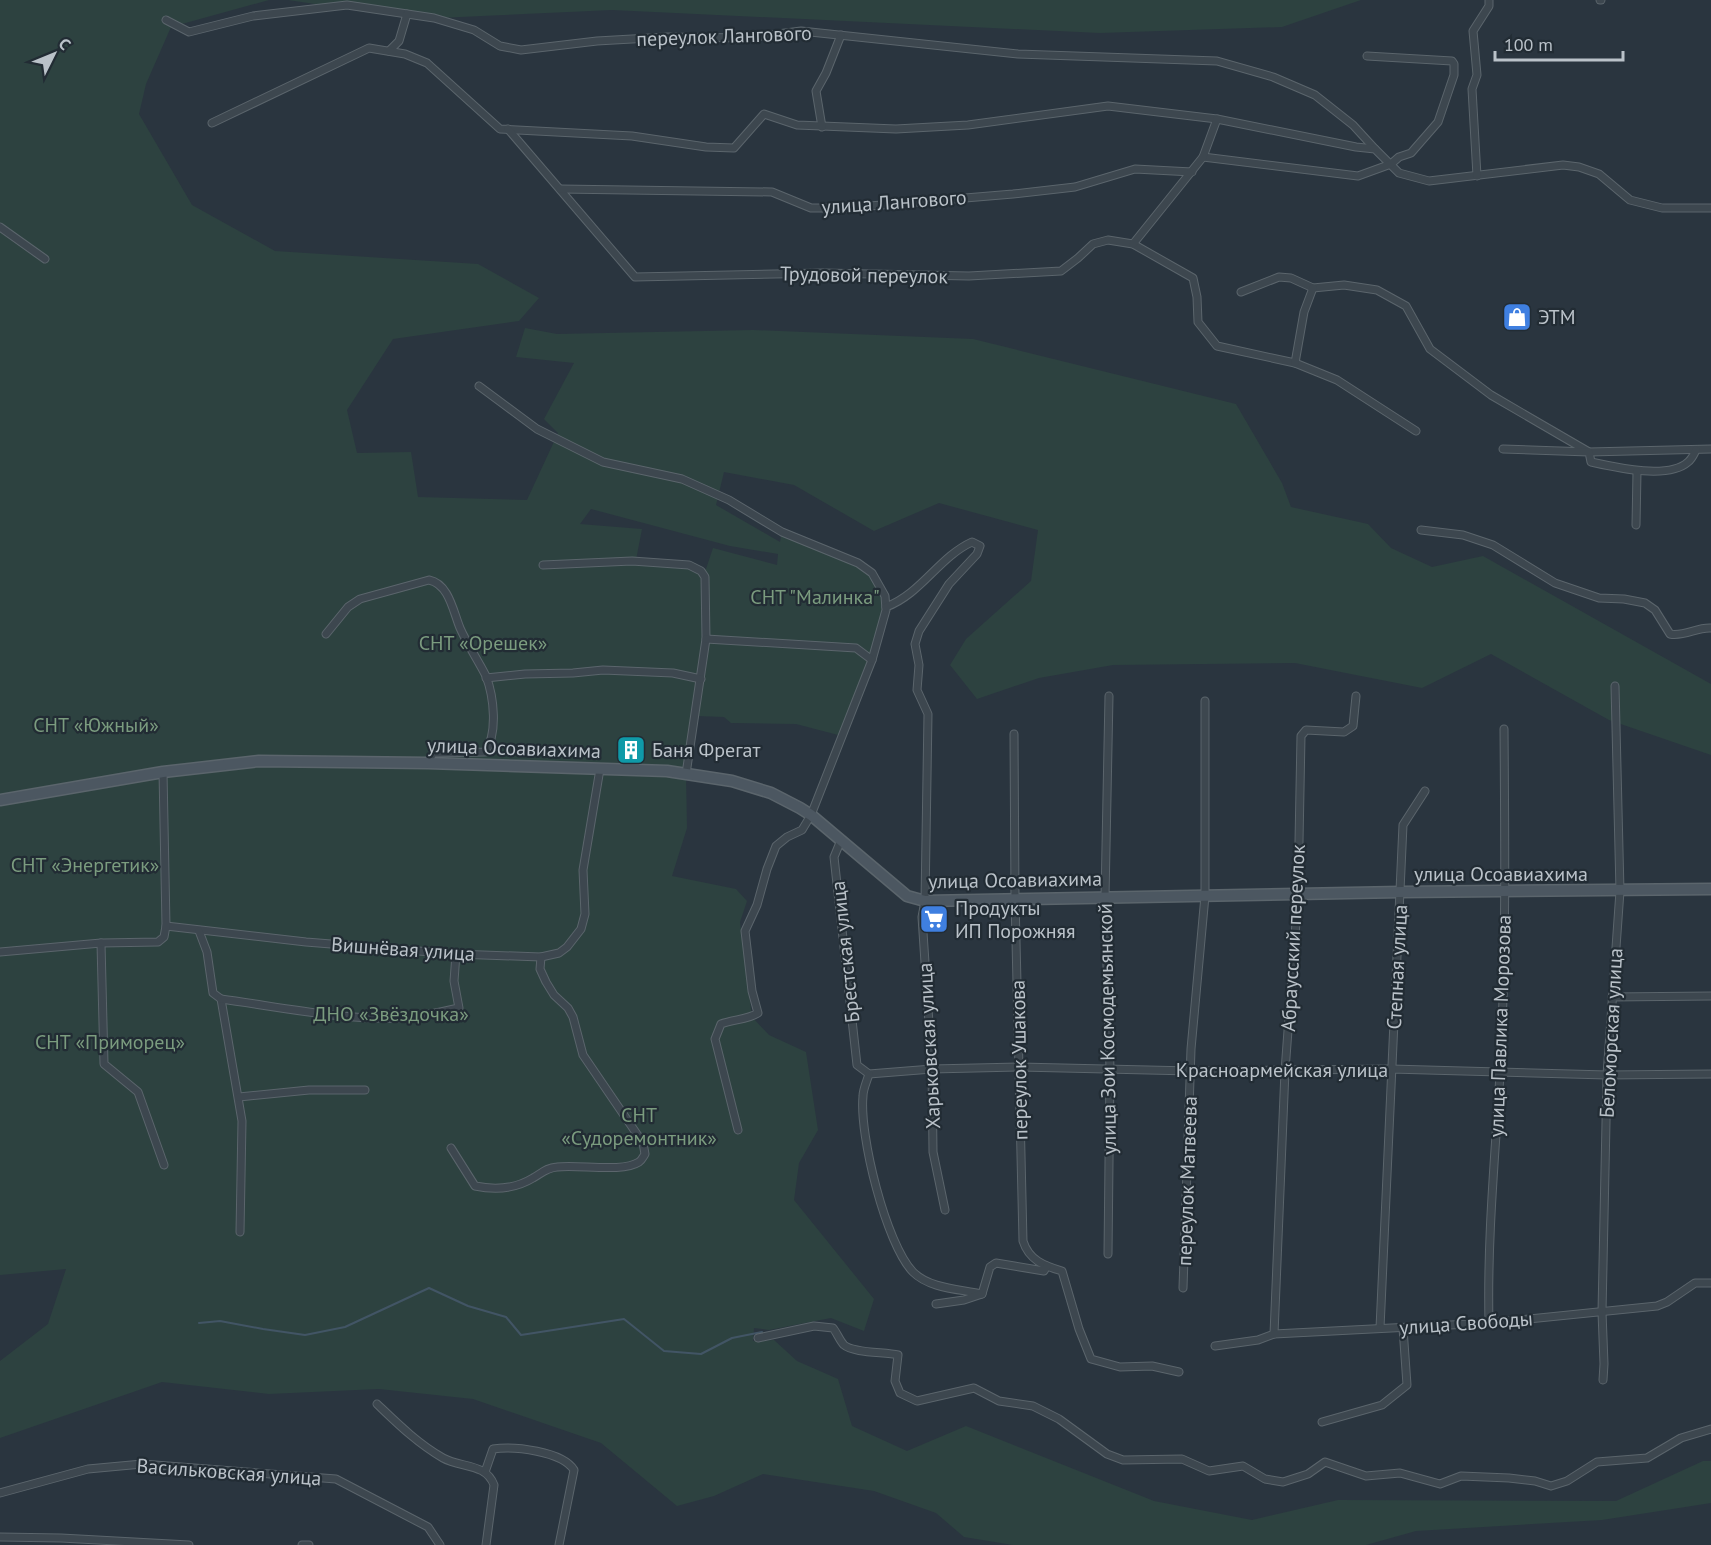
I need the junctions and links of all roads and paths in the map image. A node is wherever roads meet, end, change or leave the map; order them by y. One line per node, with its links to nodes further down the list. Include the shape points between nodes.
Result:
1 (1489, 0): 15 (street, via 1473,31)
2 (407, 14): 3 (street, переулок Лангового, via 347,5 253,16 189,32); 4 (street, переулок Лангового, via 474,30 500,46 521,50 667,37 747,38 801,31); 5 (street, via 399,41)
3 (166, 20)
4 (841, 35): 9 (street, via 816,92); 11 (street, переулок Лангового, via 1018,54 1217,61 1274,77 1316,95)
5 (389, 51): 8 (street, via 369,48); 10 (street, via 427,63 500,129)
6 (1367, 57): 13 (street, via 1455,64 1438,122 1411,153)
7 (1217, 119): 9 (street, via 1108,106 968,125 896,129); 11 (street); 12 (street)
8 (212, 123)
9 (822, 127): 10 (street, via 797,125 764,114 734,148 632,136)
10 (508, 129): 16 (street, Трудовой переулок)
11 (1376, 149): 13 (street, переулок Лангового)
12 (1203, 158): 13 (street, via 1358,177); 14 (street)
13 (1391, 165): 15 (street, via 1399,173 1429,181)
14 (1192, 172): 16 (street, улица Лангового, via 1135,169 1076,187 846,208 811,207 772,192); 19 (street)
15 (1477, 176): 17 (street, via 1563,165 1579,167 1599,174 1630,200 1662,208)
16 (560, 189): 19 (street, Трудовой переулок, via 635,277 823,273 969,276 1061,271 1093,244 1108,240)
17 (1711, 208)
18 (0, 227): 20 (street)
19 (1133, 244): 23 (street, Трудовой переулок, via 1193,278 1198,322 1217,346)
20 (45, 259)
21 (1313, 288): 22 (street, via 1292,278 1279,277); 23 (street); 29 (street, via 1344,285 1377,290 1406,306 1430,349 1491,395)
22 (1241, 292)
23 (1294, 363): 25 (street, via 1337,380)
24 (479, 386): 34 (street, via 537,429 603,462 682,479 729,500 782,532 858,563 872,573 885,596)
25 (1416, 431)
26 (1503, 449): 29 (street)
27 (1711, 449): 28 (street)
28 (1696, 450): 29 (street); 30 (street, via 1689,462 1679,468)
29 (1589, 453): 30 (street, via 1591,462)
30 (1637, 472): 31 (street)
31 (1636, 525)
32 (1421, 530): 35 (street, via 1463,535 1493,545 1555,583 1588,595 1645,603 1655,610 1670,634 1679,636)
33 (543, 565): 37 (street, via 632,561 689,565 705,577)
34 (886, 607): 38 (street); 63 (street, Харьковская улица, via 918,588 960,547 972,542 980,546 949,585 919,631 915,644 919,666 917,690 928,714)
35 (1711, 628)
36 (326, 634): 39 (street, via 360,598 429,580 437,582 444,588)
37 (706, 639): 38 (street, via 856,648); 40 (street)
38 (872, 660): 53 (street)
39 (486, 678): 40 (street, via 603,670); 47 (street, via 493,712 492,742 485,752 432,753)
40 (701, 678): 50 (street)
41 (1615, 686): 56 (street, Беломорская улица)
42 (1109, 696): 61 (street, улица Зои Космодемьянской)
43 (1356, 696): 59 (street, Абраусский переулок, via 1353,726 1344,732 1306,730 1301,736)
44 (1205, 701): 60 (street, переулок Матвеева)
45 (1504, 729): 58 (street, улица Павлика Морозова)
46 (1014, 734): 62 (street, переулок Ушакова)
47 (428, 763): 48 (street, улица Осоавиахима); 49 (street, улица Осоавиахима, via 259,761)
48 (600, 770): 50 (street, улица Осоавиахима); 69 (street, Вишнёвая улица, via 583,870 585,914 581,929 559,953)
49 (163, 772): 52 (street, улица Осоавиахима); 64 (street)
50 (686, 774): 53 (street, улица Осоавиахима, via 732,781 771,793)
51 (1425, 791): 57 (street, Степная улица, via 1404,825)
52 (0, 800)
53 (811, 815): 54 (street, улица Осоавиахима); 85 (street, via 802,830 776,846 745,931 752,992 759,1013 721,1024 715,1039)
54 (841, 840): 63 (street, улица Осоавиахима, via 907,896); 80 (street, Брестская улица, via 834,856 857,1065)
55 (1711, 889): 56 (street, улица Осоавиахима)
56 (1620, 891): 58 (street, улица Осоавиахима); 71 (street, Беломорская улица)
57 (1401, 892): 58 (street, улица Осоавиахима); 59 (street, улица Осоавиахима); 76 (street, Степная улица)
58 (1506, 892): 79 (street, улица Павлика Морозова)
59 (1298, 895): 60 (street, улица Осоавиахима); 78 (street, Абраусский переулок)
60 (1205, 896): 61 (street, улица Осоавиахима); 77 (street, переулок Матвеева)
61 (1105, 897): 62 (street, улица Осоавиахима); 74 (street, улица Зои Космодемьянской)
62 (1015, 898): 63 (street, улица Осоавиахима); 73 (street, переулок Ушакова)
63 (925, 901): 75 (street, Харьковская улица, via 922,917)
64 (166, 926): 65 (street, Вишнёвая улица); 66 (street, via 158,942)
65 (199, 930): 68 (street, Вишнёвая улица); 72 (street, via 207,952 213,993)
66 (101, 943): 67 (street); 87 (street, via 104,1064 138,1092)
67 (0, 952)
68 (456, 954): 69 (street, Вишнёвая улица); 72 (street, via 454,981 459,1008 410,1017 372,1018)
69 (541, 957): 86 (street, via 540,969 546,982 573,1017 583,1055 644,1143 645,1154 639,1161 619,1167 580,1165 546,1169 519,1184 491,1190 474,1186)
70 (1711, 996): 71 (street)
71 (1612, 997): 82 (street, Беломорская улица)
72 (221, 999): 84 (street)
73 (1020, 1067): 74 (street, Красноармейская улица); 75 (street, Красноармейская улица); 91 (street, переулок Ушакова, via 1023,1241 1027,1253)
74 (1110, 1068): 77 (street, Красноармейская улица); 90 (street, улица Зои Космодемьянской)
75 (932, 1069): 80 (street, Красноармейская улица); 88 (street, Харьковская улица, via 933,1152)
76 (1391, 1069): 78 (street, Красноармейская улица); 79 (street, Красноармейская улица); 98 (street, Степная улица)
77 (1191, 1071): 78 (street, Красноармейская улица); 93 (street, переулок Матвеева)
78 (1285, 1071): 100 (street, Абраусский переулок)
79 (1500, 1073): 82 (street, Красноармейская улица); 97 (street, улица Павлика Морозова, via 1489,1238)
80 (869, 1074): 94 (street, via 862,1096 872,1177 903,1256 913,1272 929,1284)
81 (1711, 1074): 82 (street, Красноармейская улица)
82 (1607, 1076): 96 (street, Беломорская улица)
83 (365, 1090): 84 (street, via 309,1090)
84 (239, 1097): 89 (street)
85 (738, 1130)
86 (451, 1148)
87 (164, 1165)
88 (945, 1210)
89 (240, 1232)
90 (1108, 1254)
91 (1047, 1266): 94 (street, via 1044,1271 996,1263 990,1267); 103 (street, переулок Ушакова, via 1062,1271 1091,1359 1120,1367 1152,1366)
92 (1711, 1283): 96 (street, улица Свободы, via 1695,1283 1657,1306)
93 (1183, 1287)
94 (982, 1294): 95 (street)
95 (936, 1304)
96 (1602, 1312): 97 (street, улица Свободы); 104 (street, Беломорская улица)
97 (1489, 1323): 99 (street, улица Свободы)
98 (1380, 1328): 99 (street, улица Свободы); 100 (street, улица Свободы)
99 (1403, 1328): 106 (street, via 1407,1385 1382,1405)
100 (1274, 1334): 102 (street, улица Свободы)
101 (758, 1338): 107 (street, via 814,1326 833,1328 845,1346 898,1355 895,1381 900,1393 917,1401 974,1388 999,1401 1034,1406 1107,1454 1123,1460 1182,1459 1209,1472 1243,1466 1265,1479 1283,1482 1308,1474 1325,1462 1366,1476 1400,1473 1440,1484 1461,1476 1509,1478 1551,1486 1597,1462 1647,1458 1681,1438)
102 (1215, 1346)
103 (1179, 1372)
104 (1603, 1380)
105 (377, 1404): 108 (street, via 412,1437 444,1459)
106 (1322, 1422)
107 (1711, 1429)
108 (485, 1472): 116 (street, via 494,1485); 117 (street, via 493,1449 508,1447 558,1457 571,1465 574,1470)
109 (0, 1492): 115 (street, Васильковская улица, via 88,1468 142,1464 336,1479 428,1527)
110 (0, 1537): 111 (street)
111 (61, 1541): 112 (street)
112 (189, 1545)
113 (302, 1545): 114 (street)
114 (309, 1545)
115 (440, 1545)
116 (486, 1545)
117 (559, 1545)

